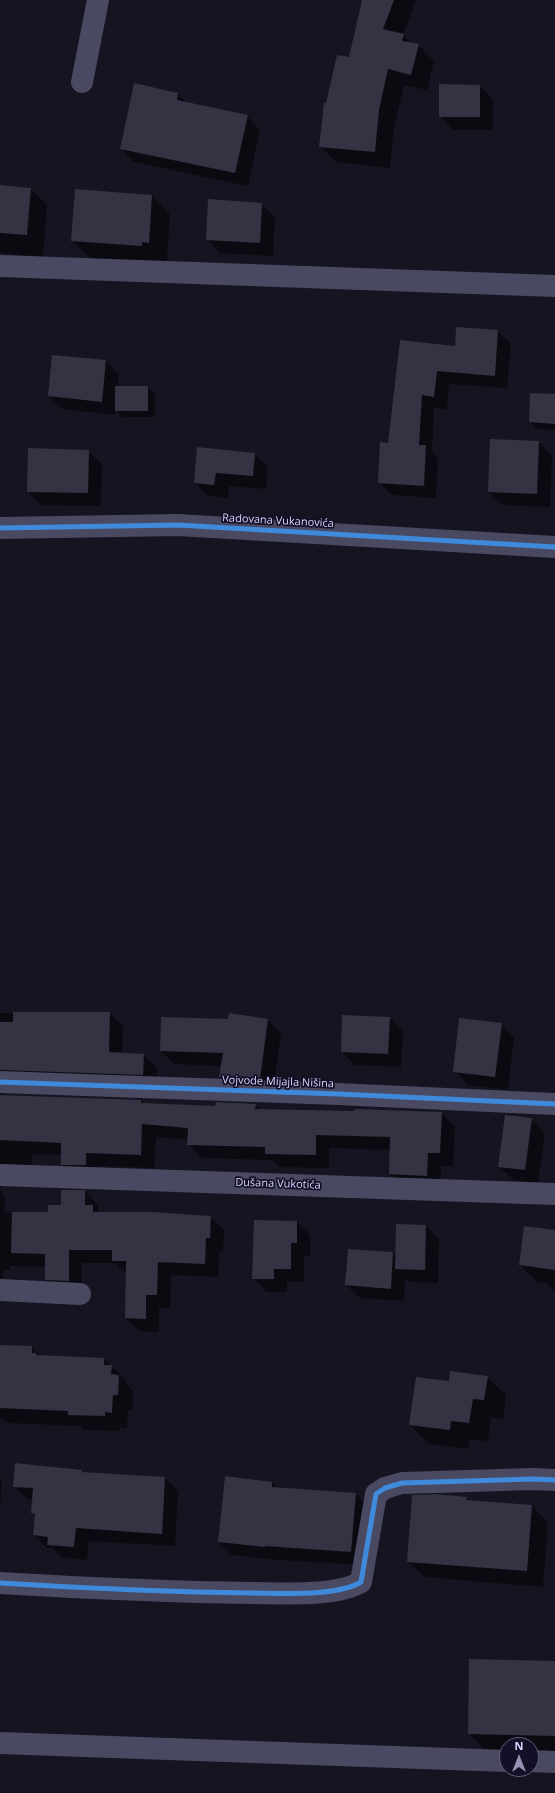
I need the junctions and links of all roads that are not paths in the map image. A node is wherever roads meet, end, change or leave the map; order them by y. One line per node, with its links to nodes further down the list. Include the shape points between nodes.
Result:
1 (98, 0): 2 (street)
2 (82, 82)
3 (0, 266): 4 (street)
4 (555, 286)
5 (0, 528): 6 (street, Radovana Vukanovića, via 178,525)
6 (555, 546)
7 (0, 1082): 8 (street, Vojvode Mijajla Nišina)
8 (555, 1104)
9 (0, 1175): 10 (street, Dušana Vukotića)
10 (555, 1194)
11 (0, 1290): 12 (street)
12 (80, 1294)
13 (555, 1480): 14 (street, via 402,1483 385,1488 376,1494 361,1582 352,1588 301,1593 181,1592)
14 (0, 1583)
15 (0, 1743): 16 (street)
16 (499, 1761)
17 (539, 1761): 18 (street)
18 (555, 1762)

